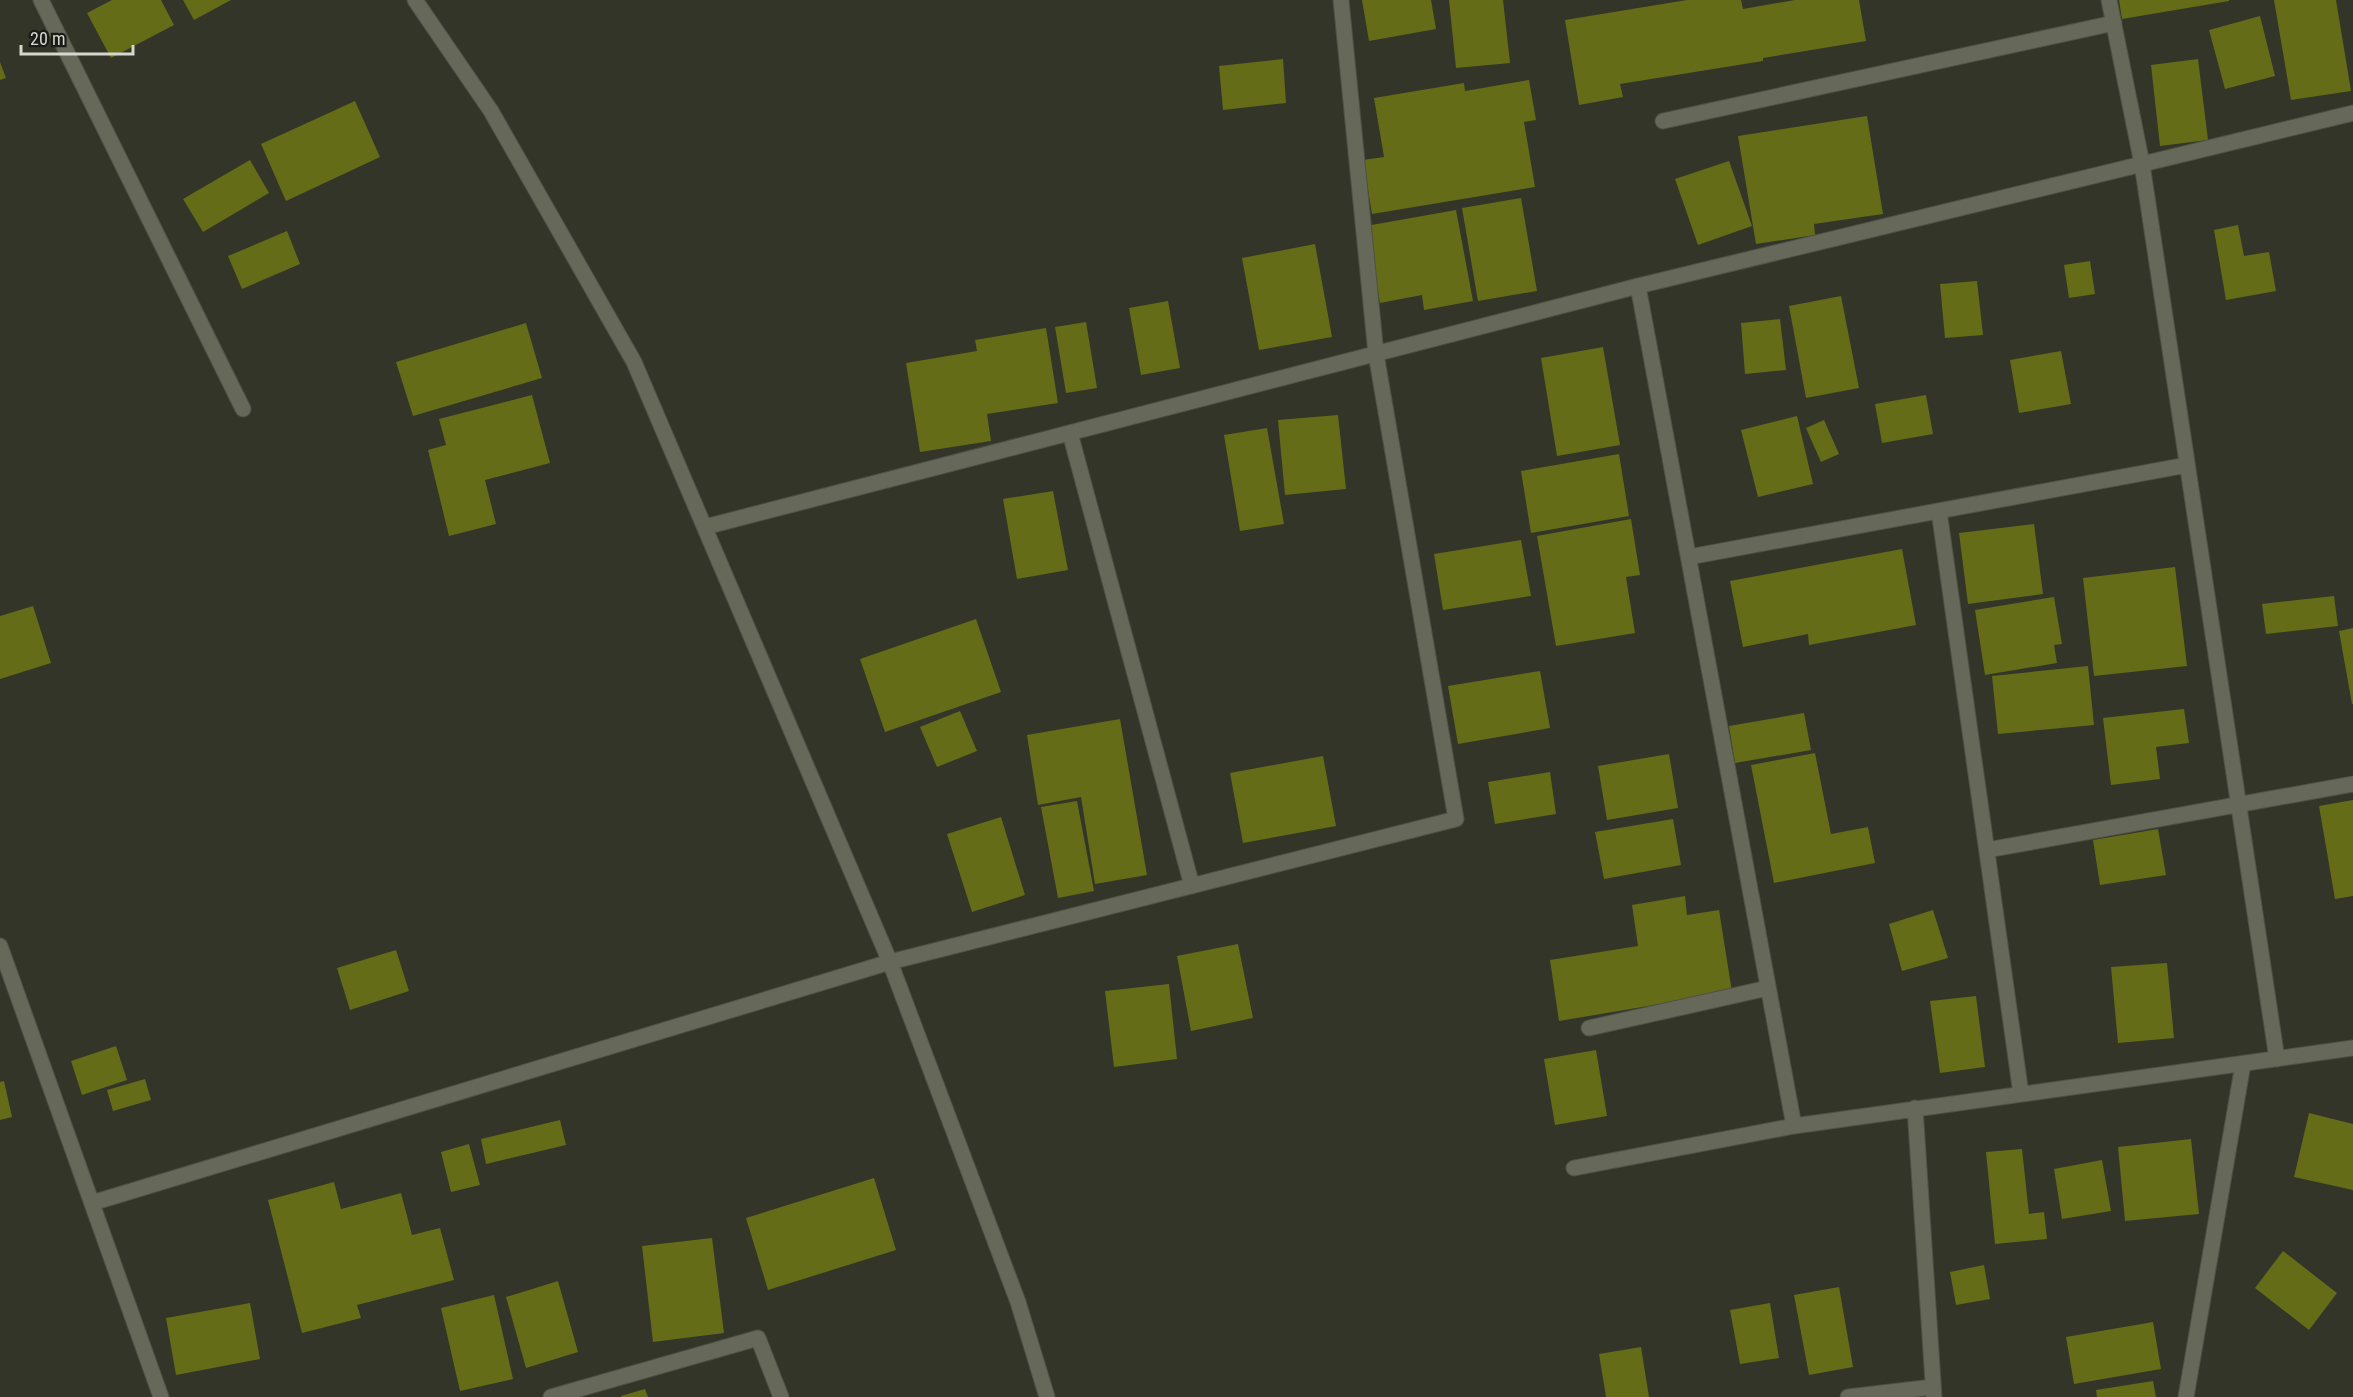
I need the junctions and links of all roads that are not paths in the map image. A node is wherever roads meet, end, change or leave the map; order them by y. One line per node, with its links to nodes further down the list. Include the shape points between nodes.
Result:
1 (41, 0): 11 (street)
2 (415, 0): 15 (street, via 491,111 634,362)
3 (1341, 0): 10 (street)
4 (2109, 0): 5 (street)
5 (2114, 22): 7 (street); 8 (street)
6 (2353, 113): 8 (street)
7 (1663, 121)
8 (2142, 164): 9 (street); 13 (street)
9 (1638, 286): 10 (street); 16 (street)
10 (1376, 354): 12 (street); 20 (street, via 1456,819)
11 (243, 409)
12 (1070, 433): 15 (street); 20 (street)
13 (2187, 465): 14 (street); 18 (street)
14 (1939, 511): 16 (street); 19 (street)
15 (705, 527): 22 (street)
16 (1689, 557): 23 (street)
17 (2353, 784): 18 (street)
18 (2239, 805): 19 (street); 26 (street)
19 (1987, 850): 28 (street)
20 (1192, 886): 22 (street)
21 (0, 946): 32 (street)
22 (890, 962): 32 (street); 37 (street, via 1018,1302)
23 (1768, 988): 24 (street); 30 (street)
24 (1589, 1028)
25 (2353, 1048): 26 (street)
26 (2277, 1059): 27 (street)
27 (2243, 1064): 28 (street); 39 (street)
28 (2021, 1094): 29 (street)
29 (1915, 1108): 30 (street); 33 (street)
30 (1794, 1126): 31 (street)
31 (1574, 1168)
32 (92, 1203): 34 (street)
33 (1933, 1392): 38 (street)
34 (161, 1397)
35 (551, 1397): 36 (street, via 758,1338)
36 (781, 1397)
37 (1047, 1397)
38 (1848, 1397)
39 (2186, 1397)

